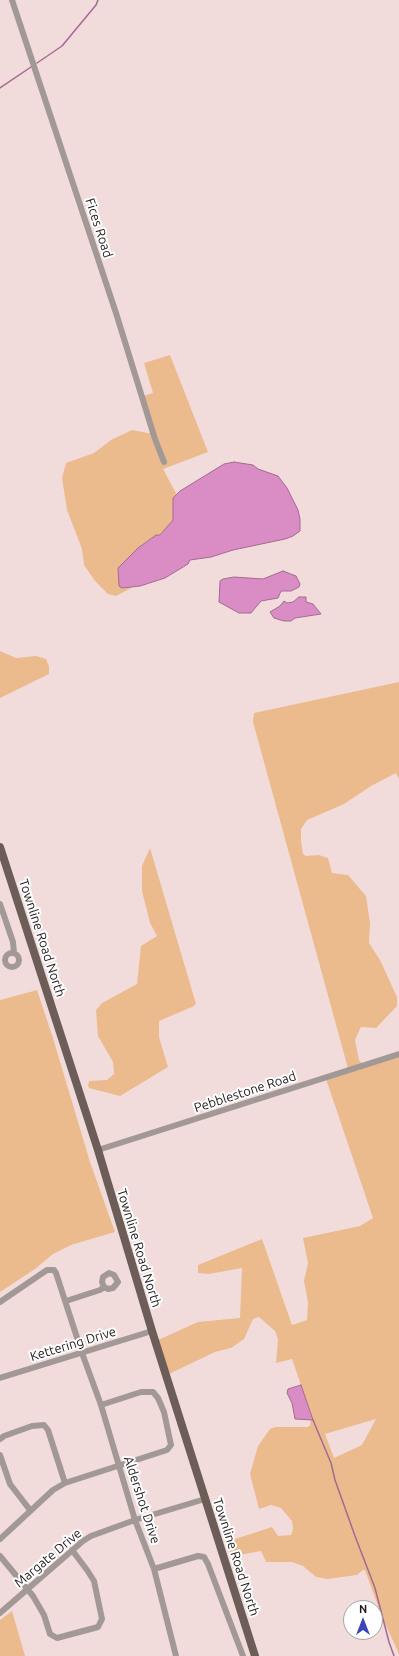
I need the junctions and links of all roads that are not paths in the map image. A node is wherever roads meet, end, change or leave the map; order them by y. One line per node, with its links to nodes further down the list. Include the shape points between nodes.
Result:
1 (12, 0): 2 (street, Fices Road)
2 (164, 462)
3 (0, 847): 7 (main road, Townline Road North)
4 (0, 904): 5 (street, via 12,935)
5 (14, 953)
6 (399, 1054): 7 (street, Pebblestone Road)
7 (98, 1150): 11 (main road, Townline Road North)
8 (104, 1287): 9 (street)
9 (66, 1301): 10 (street, Aldershot Drive, via 56,1273 47,1270); 12 (street, Aldershot Drive)
10 (0, 1302)
11 (152, 1331): 12 (street, Kettering Drive); 19 (main road, Townline Road North)
12 (82, 1353): 13 (street, Kettering Drive); 14 (street, Aldershot Drive)
13 (0, 1378)
14 (101, 1404): 17 (street, Aldershot Drive); 17 (street, via 141,1392 153,1392 164,1412 171,1440 167,1450)
15 (0, 1439): 18 (street, via 32,1426 44,1425 48,1430)
16 (0, 1456): 20 (street, via 10,1484)
17 (120, 1465): 18 (street); 21 (street, Aldershot Drive)
18 (65, 1483): 20 (street)
19 (205, 1499): 21 (street, Margate Drive); 30 (main road, Townline Road North)
20 (30, 1510): 22 (street)
21 (135, 1520): 23 (street, Margate Drive, via 90,1536); 25 (street, Aldershot Drive)
22 (0, 1539)
23 (72, 1550): 26 (street, Margate Drive); 26 (street, via 94,1581 102,1618 98,1627 57,1638 50,1634 44,1615)
24 (0, 1556): 26 (street)
25 (154, 1569): 28 (street, Aldershot Drive); 29 (street, via 198,1556 204,1557)
26 (27, 1589): 27 (street, Margate Drive)
27 (0, 1613)
28 (176, 1656)
29 (243, 1656)
30 (255, 1656)

